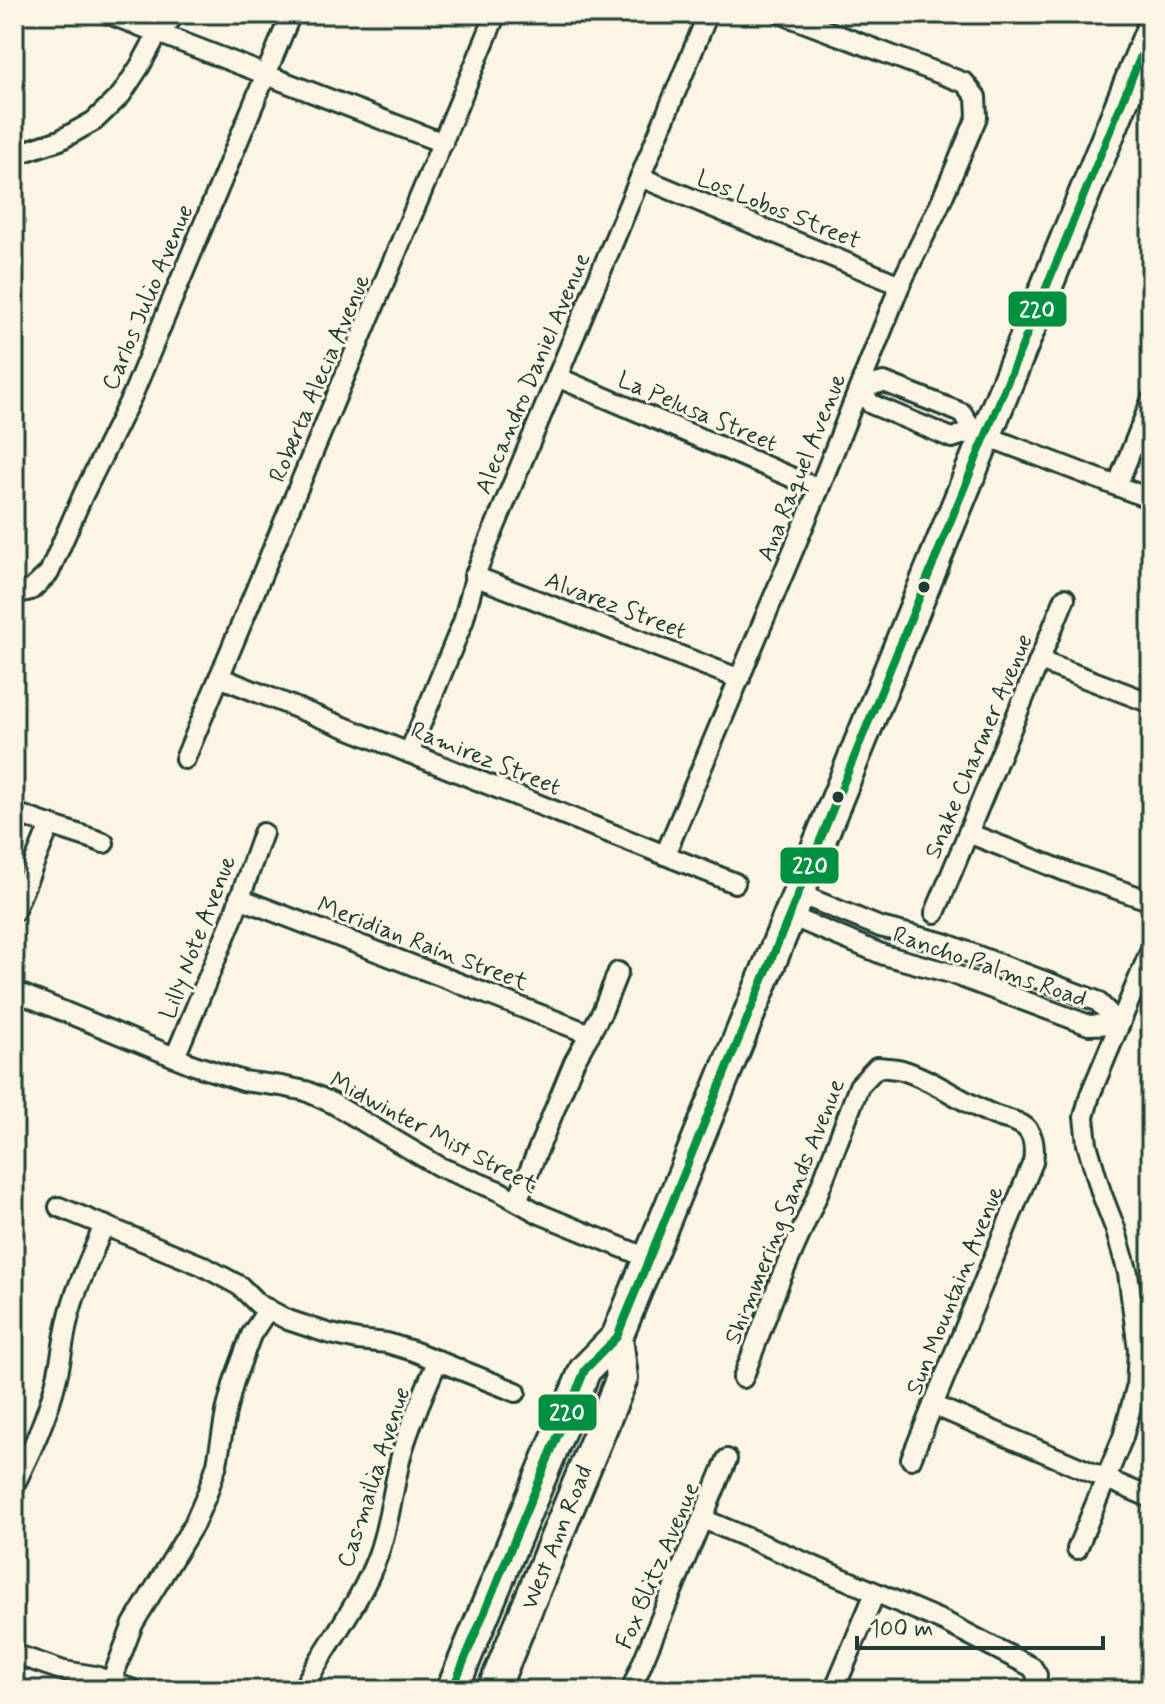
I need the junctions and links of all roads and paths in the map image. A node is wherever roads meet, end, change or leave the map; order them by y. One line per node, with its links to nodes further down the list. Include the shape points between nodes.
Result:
1 (109, 14): 7 (street)
2 (176, 14): 7 (street)
3 (291, 14): 9 (street, Carlos Julio Avenue)
4 (496, 14): 10 (street, Roberta Alecia Avenue)
5 (708, 14): 12 (street, Alecandro Daniel Avenue)
6 (782, 14): 13 (street, Ana Raquel Avenue, via 965,83 976,97 977,117)
7 (158, 24): 9 (street); 11 (street, via 121,95 94,121 60,140)
8 (1151, 31): 17 (main road, West Ann Road)
9 (267, 74): 10 (street); 22 (street, Carlos Julio Avenue, via 133,394 49,573)
10 (443, 143): 25 (street, Roberta Alecia Avenue)
11 (14, 155)
12 (640, 177): 13 (street, Los Lobos Street); 14 (street, Alecandro Daniel Avenue)
13 (900, 285): 15 (street, Ana Raquel Avenue)
14 (557, 377): 19 (street, La Pelusa Street); 21 (street, Alecandro Daniel Avenue)
15 (860, 388): 17 (street, via 871,404 952,438); 17 (street, via 884,382 962,413); 19 (street, Ana Raquel Avenue)
16 (1151, 401): 18 (street)
17 (979, 434): 18 (street); 39 (main road, West Ann Road)
18 (1117, 486): 20 (street)
19 (819, 489): 26 (street, Ana Raquel Avenue)
20 (1151, 499)
21 (474, 576): 26 (street, Alvarez Street); 28 (street, Alecandro Daniel Avenue, via 463,622)
22 (23, 592)
23 (1065, 598): 24 (street, Snake Charmer Avenue)
24 (1040, 661): 27 (street); 33 (street, Snake Charmer Avenue)
25 (219, 677): 28 (street, Ramirez Street); 29 (street, Roberta Alecia Avenue)
26 (740, 679): 35 (street, Ana Raquel Avenue)
27 (1151, 703)
28 (409, 753): 35 (street, Ramirez Street)
29 (185, 759)
30 (14, 812): 31 (street)
31 (50, 825): 34 (street); 40 (street)
32 (263, 833): 37 (street, Lilly Note Avenue)
33 (968, 833): 38 (street); 41 (street, Snake Charmer Avenue)
34 (104, 843)
35 (665, 855): 36 (street, Ramirez Street)
36 (735, 883)
37 (239, 898): 46 (street, Meridian Rain Street); 47 (street, Lilly Note Avenue)
38 (1151, 901)
39 (794, 905): 45 (street, Rancho Palms Road, via 884,955 927,965 1089,1025); 45 (street, Rancho Palms Road, via 944,943 1097,1001); 52 (main road, West Ann Road)
40 (14, 912)
41 (935, 913)
42 (1151, 949): 45 (street)
43 (618, 972): 46 (street)
44 (14, 991): 47 (street, Midwinter Mist Street)
45 (1120, 1024): 54 (street, via 1084,1117 1087,1144)
46 (590, 1034): 49 (street)
47 (175, 1057): 49 (street, Midwinter Mist Street, via 243,1081 306,1091 440,1167)
48 (877, 1067): 57 (street, Shimmering Sands Avenue, via 859,1086); 59 (street, Sun Mountain Avenue, via 915,1075 1016,1121 1028,1129 1035,1150)
49 (517, 1201): 52 (street, Midwinter Mist Street)
50 (59, 1207): 51 (street)
51 (104, 1225): 53 (street, via 201,1265); 63 (street, via 73,1301 44,1420)
52 (650, 1259): 55 (main road, West Ann Road)
53 (268, 1309): 56 (street, via 303,1326 387,1343); 69 (street, via 251,1335 234,1381 207,1494 133,1624)
54 (1142, 1309): 62 (street, via 1136,1388)
55 (617, 1337): 73 (main road, West Ann Road, via 585,1370); 74 (main road, West Ann Road, via 622,1378)
56 (438, 1360): 58 (street); 72 (street, Casmailia Avenue, via 406,1440 378,1556)
57 (743, 1378)
58 (516, 1392)
59 (933, 1405): 61 (street, Sun Mountain Avenue); 62 (street)
60 (727, 1459): 65 (street, Fox Blitz Avenue)
61 (911, 1459)
62 (1106, 1479): 64 (street); 66 (street)
63 (14, 1486)
64 (1151, 1498)
65 (703, 1519): 67 (street); 75 (street, Fox Blitz Avenue)
66 (1077, 1549)
67 (875, 1593): 70 (street, via 1032,1667); 76 (street)
68 (14, 1654): 69 (street)
69 (111, 1682): 71 (street)
70 (1037, 1683)
71 (134, 1690)
72 (302, 1690)
73 (452, 1690)
74 (493, 1690)
75 (631, 1690)
76 (834, 1690)

